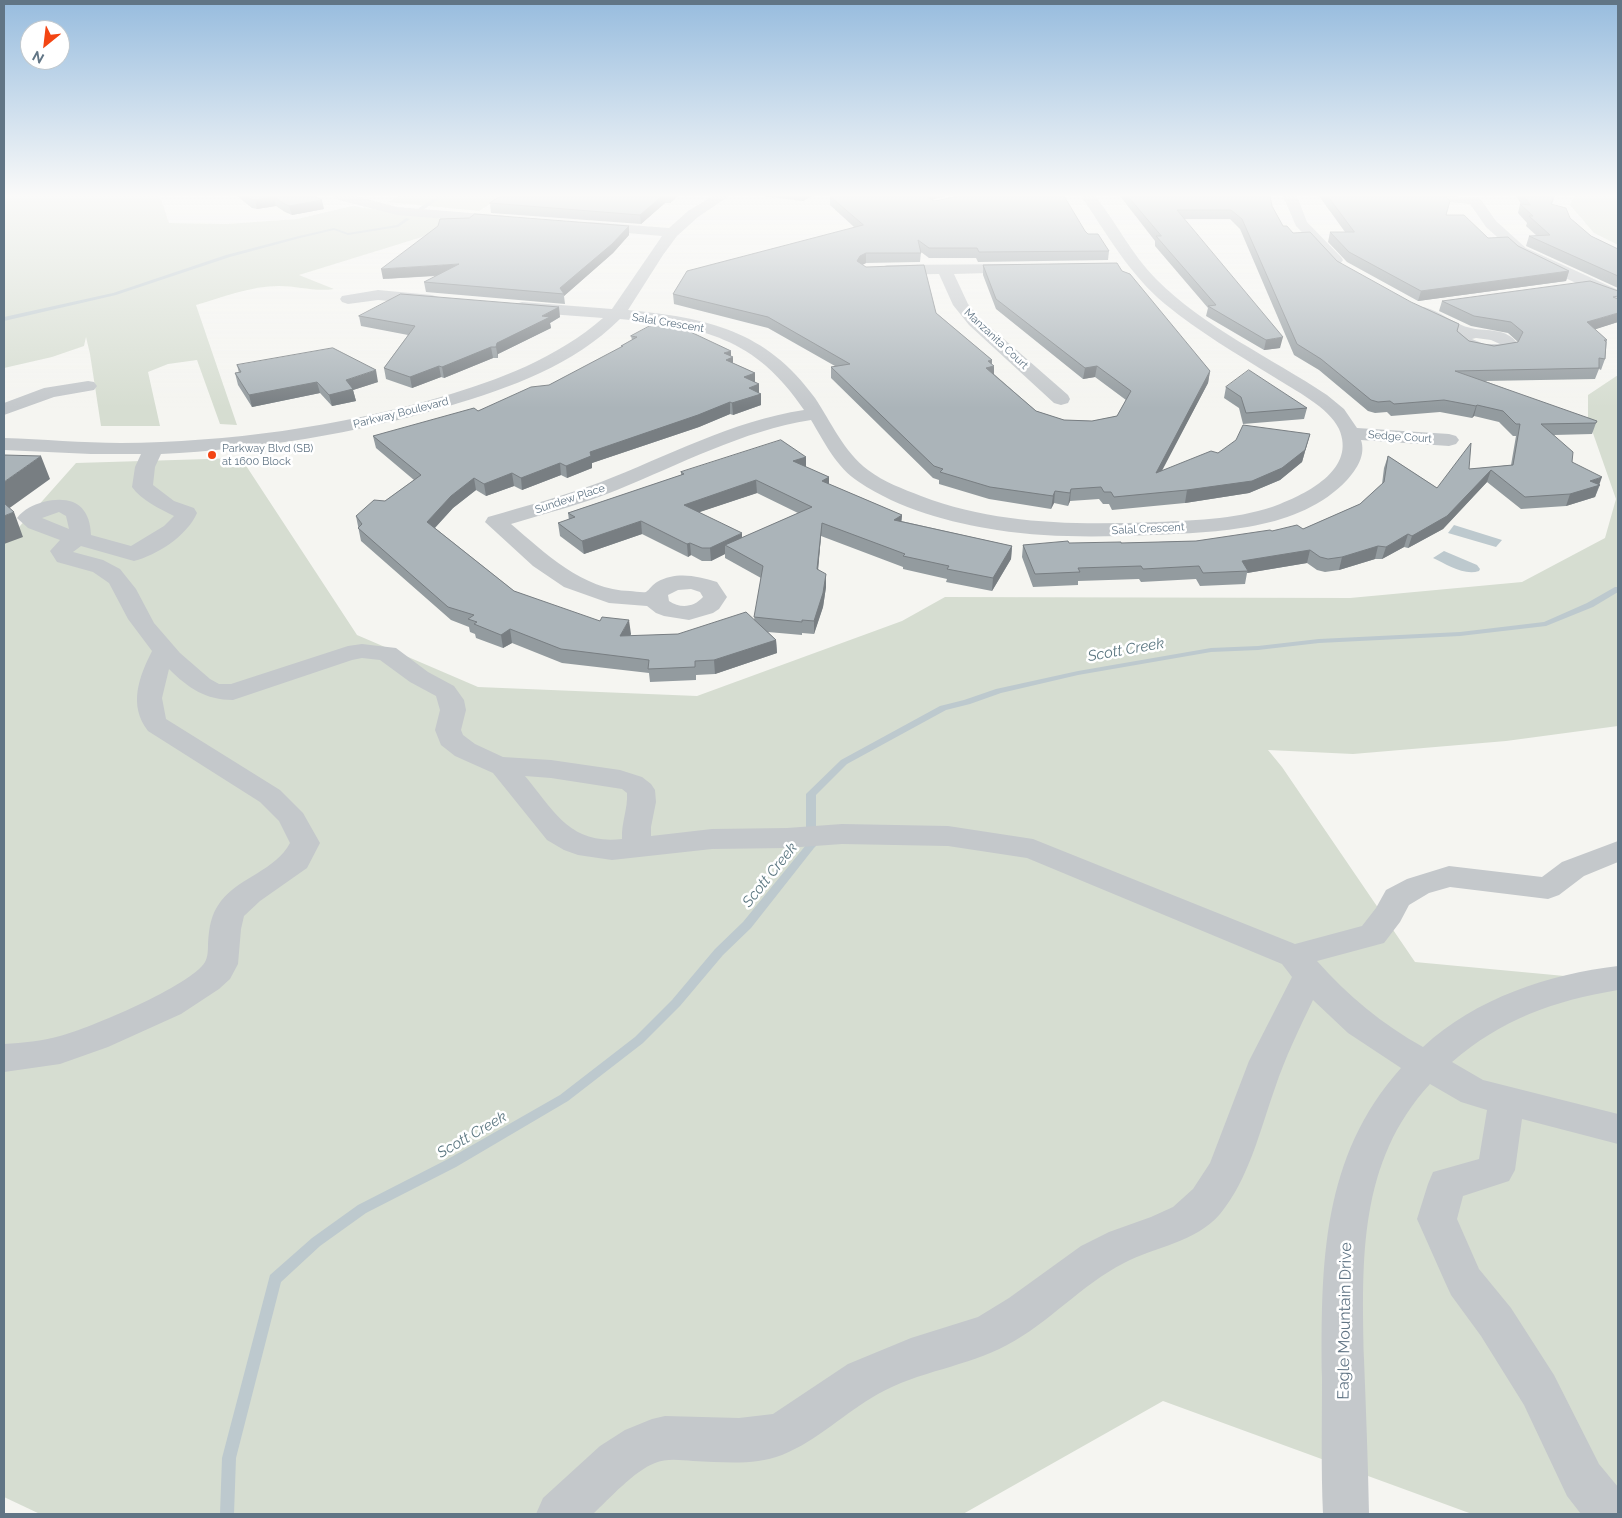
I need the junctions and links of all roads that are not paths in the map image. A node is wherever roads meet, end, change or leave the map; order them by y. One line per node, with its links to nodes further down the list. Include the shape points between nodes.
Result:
1 (648, 267): 18 (street, Parkway Boulevard)
2 (1117, 267): 3 (street)
3 (1120, 267)
4 (1137, 267): 24 (street, via 1178,306 1326,405)
5 (1342, 267): 10 (street)
6 (1554, 267): 11 (street)
7 (1031, 268): 9 (street)
8 (875, 270): 9 (street)
9 (945, 270): 21 (street, Manzanita Court, via 961,305 975,322)
10 (1349, 271)
11 (1589, 284): 12 (street); 13 (street)
12 (1559, 288)
13 (1618, 296)
14 (348, 299): 15 (street, via 378,295)
15 (452, 302)
16 (1448, 304): 19 (street, via 1415,308)
17 (502, 306): 18 (street, Salal Crescent)
18 (614, 315): 23 (street, Salal Crescent, via 689,324 744,341 777,364); 27 (street, Parkway Boulevard, via 587,339 538,367 438,404 294,436)
19 (1470, 334)
20 (88, 386): 22 (street, via 50,392)
21 (1061, 399)
22 (4, 410)
23 (816, 414): 24 (street, Salal Crescent, via 848,463 885,488 923,505 967,518 1066,532 1205,526 1276,513 1308,500 1339,478 1351,457); 28 (street, Sundew Place, via 783,418 747,430 606,487 496,522 541,561 572,582 617,598)
24 (1351, 433): 25 (street, Sedge Court)
25 (1449, 440)
26 (4, 444): 27 (street, Parkway Boulevard)
27 (154, 448): 29 (street, via 145,467 142,487 182,510 186,513 184,518 170,533 134,554 80,538 61,551 65,557 112,574)
28 (656, 599)
29 (164, 649): 30 (street, via 209,689 220,692 256,685 348,653 387,654 445,691 453,710 448,730 451,739 465,750); 35 (street, via 154,674 150,699 150,714 154,722 274,799 300,829 305,843 302,851 296,861 237,904 229,914 223,956 218,970 204,984 164,1007 90,1039 37,1055)
30 (499, 765): 31 (street, via 557,833 574,843 597,849); 31 (street, via 632,783 641,790 642,802 636,827)
31 (637, 847): 33 (street, via 712,839 842,834 948,836 1033,849)
32 (1618, 851): 33 (street, via 1573,869 1548,888 1449,876 1418,886 1396,898 1389,914 1373,935)
33 (1301, 966): 36 (street, via 1360,1024); 39 (street, via 1282,1028 1218,1186 1204,1204 1182,1222 1114,1248 1082,1266 1021,1314 990,1333 926,1353 862,1380 803,1421 772,1436 741,1441 687,1438 651,1441 620,1461)
34 (1618, 978): 36 (street, Eagle Mountain Drive, via 1564,988 1522,1001 1456,1038)
35 (4, 1058)
36 (1426, 1065): 37 (street, via 1474,1092); 40 (street, Eagle Mountain Drive, via 1406,1085 1378,1127 1363,1163 1350,1211 1343,1325)
37 (1507, 1101): 38 (street); 41 (street, via 1496,1170 1447,1184 1437,1219 1465,1282 1496,1322 1539,1390 1583,1480)
38 (1618, 1128)
39 (559, 1514)
40 (1346, 1514)
41 (1611, 1514)

